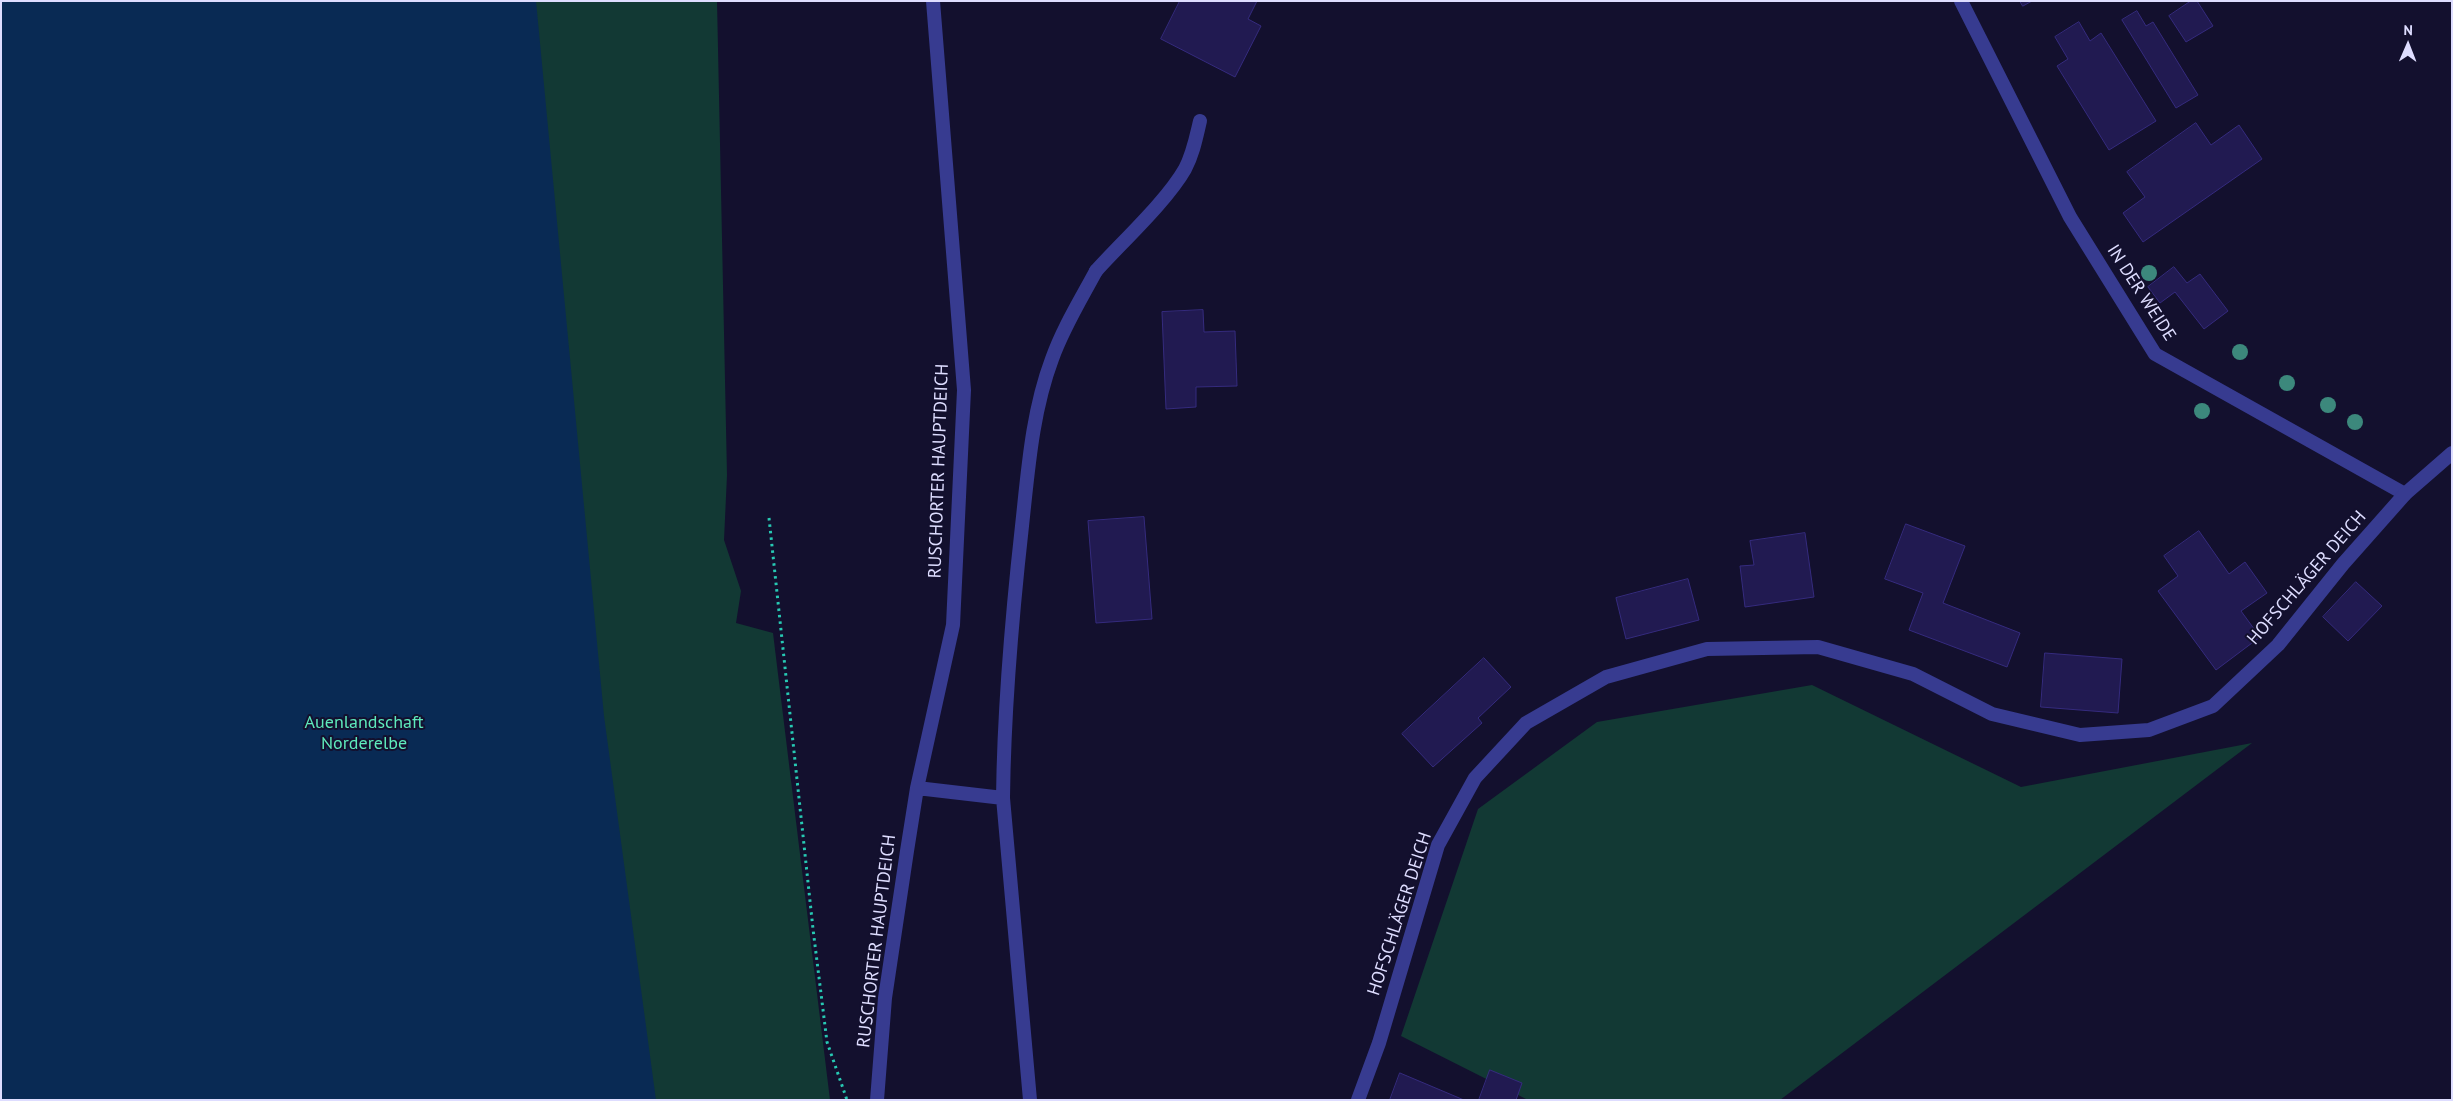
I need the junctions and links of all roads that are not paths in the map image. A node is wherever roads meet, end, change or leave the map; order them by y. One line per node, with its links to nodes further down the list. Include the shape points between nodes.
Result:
1 (933, 1): 6 (street, RUSCHORTER HAUPTDEICH, via 964,390 953,625)
2 (1961, 1): 5 (street, IN DER WEIDE, via 2070,218 2155,354)
3 (1200, 121): 7 (street, via 1184,170 1096,271 1052,359 1032,442 1010,637)
4 (2452, 453): 5 (street, HOFSCHLÄGER DEICH)
5 (2405, 494): 10 (street, HOFSCHLÄGER DEICH, via 2278,645 2213,706 2149,730 2080,735 1992,714 1913,674 1818,648 1707,649 1606,677 1526,724 1475,778 1438,845 1379,1042)
6 (917, 788): 7 (street); 8 (street, RUSCHORTER HAUPTDEICH, via 885,998)
7 (1003, 798): 9 (street)
8 (877, 1100)
9 (1030, 1100)
10 (1358, 1100)

